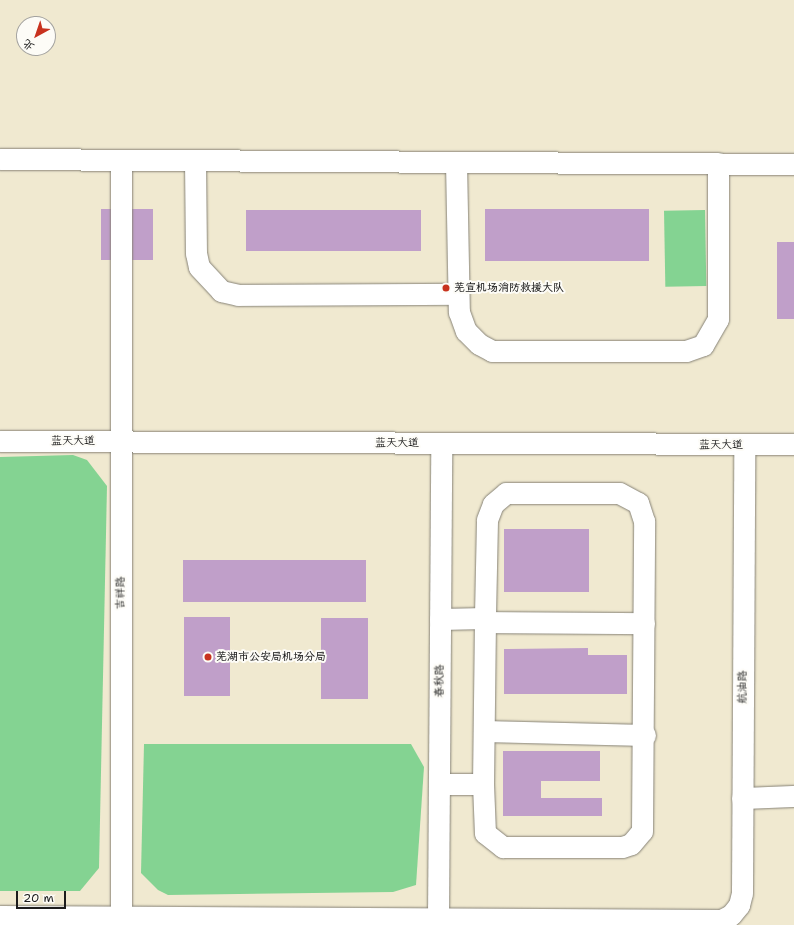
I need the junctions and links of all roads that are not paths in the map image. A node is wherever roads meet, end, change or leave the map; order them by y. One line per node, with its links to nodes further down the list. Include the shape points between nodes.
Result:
1 (0, 159): 2 (street)
2 (121, 160): 3 (street); 9 (street, 吉祥路)
3 (195, 160): 4 (street); 7 (street, via 196,253 199,267 221,292 238,295)
4 (456, 162): 5 (street); 7 (street)
5 (718, 163): 6 (street); 7 (street, via 718,319 703,345 686,351 492,351 479,344 466,331 459,312)
6 (794, 164)
7 (458, 294)
8 (0, 441): 9 (street, 蓝天大道)
9 (121, 442): 10 (street, 蓝天大道); 24 (street, 吉祥路)
10 (441, 443): 12 (street, 蓝天大道); 13 (street, 春秋路)
11 (794, 444): 12 (street, 蓝天大道)
12 (744, 445): 21 (street, 航油路)
13 (440, 619): 14 (street); 18 (street, 春秋路)
14 (485, 620): 15 (street); 15 (street, via 487,520 499,497 506,493 619,493 629,496 643,512); 16 (street)
15 (644, 623): 17 (street)
16 (484, 731): 17 (street); 19 (street)
17 (644, 735): 19 (street, via 644,823 631,844 521,849 503,847 485,834)
18 (439, 784): 19 (street); 23 (street, 春秋路)
19 (483, 784)
20 (794, 796): 21 (street)
21 (742, 798): 23 (street, 航油路, via 741,900 736,911 721,920)
22 (0, 916): 24 (street)
23 (438, 918): 24 (street)
24 (121, 921)

